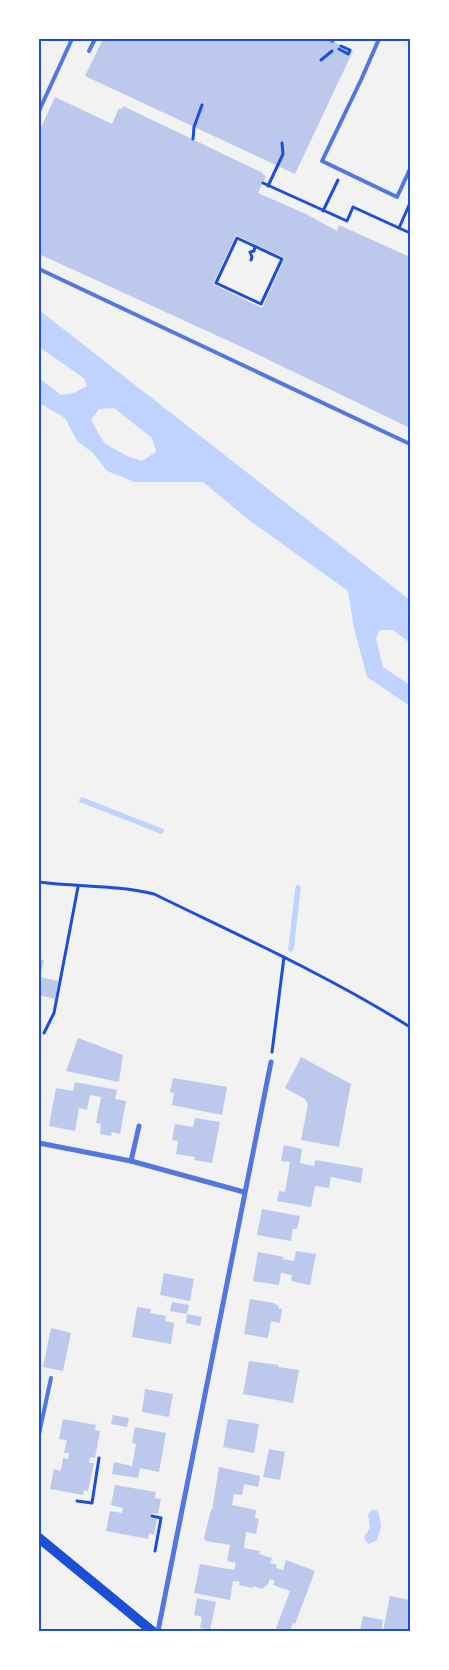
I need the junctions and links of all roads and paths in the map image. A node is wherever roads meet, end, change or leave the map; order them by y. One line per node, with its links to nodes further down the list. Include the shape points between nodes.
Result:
1 (72, 39): 8 (lane)
2 (95, 39): 6 (lane)
3 (379, 39): 12 (lane, via 322,160)
4 (343, 47): 5 (path, via 350,50 348,54)
5 (339, 49)
6 (89, 51)
7 (202, 105): 9 (path)
8 (39, 110)
9 (193, 139)
10 (282, 144): 14 (path, via 283,154)
11 (410, 169): 12 (lane, via 397,197)
12 (342, 171): 16 (path)
13 (263, 183): 14 (path)
14 (268, 186): 16 (path)
15 (410, 203): 17 (path)
16 (323, 210): 17 (path, via 347,221 353,207)
17 (399, 228): 18 (path)
18 (410, 233)
19 (255, 247): 19 (path, via 237,238 216,283 261,304 282,259); 20 (path, via 250,252)
20 (251, 260)
21 (39, 269): 22 (lane)
22 (410, 444)
23 (39, 882): 24 (path)
24 (78, 886): 25 (path, via 140,890 154,894); 27 (path, via 54,1013)
25 (284, 957): 26 (path); 28 (path)
26 (410, 1027)
27 (44, 1033)
28 (271, 1062): 32 (street)
29 (140, 1126): 31 (street)
30 (39, 1143): 31 (street)
31 (132, 1161): 32 (street)
32 (244, 1192): 41 (street)
33 (51, 1378): 34 (lane)
34 (39, 1434)
35 (99, 1458): 36 (path, via 92,1504)
36 (77, 1500)
37 (152, 1516): 39 (path, via 161,1518)
38 (39, 1538): 40 (main road)
39 (155, 1551)
40 (152, 1631)
41 (158, 1631)

